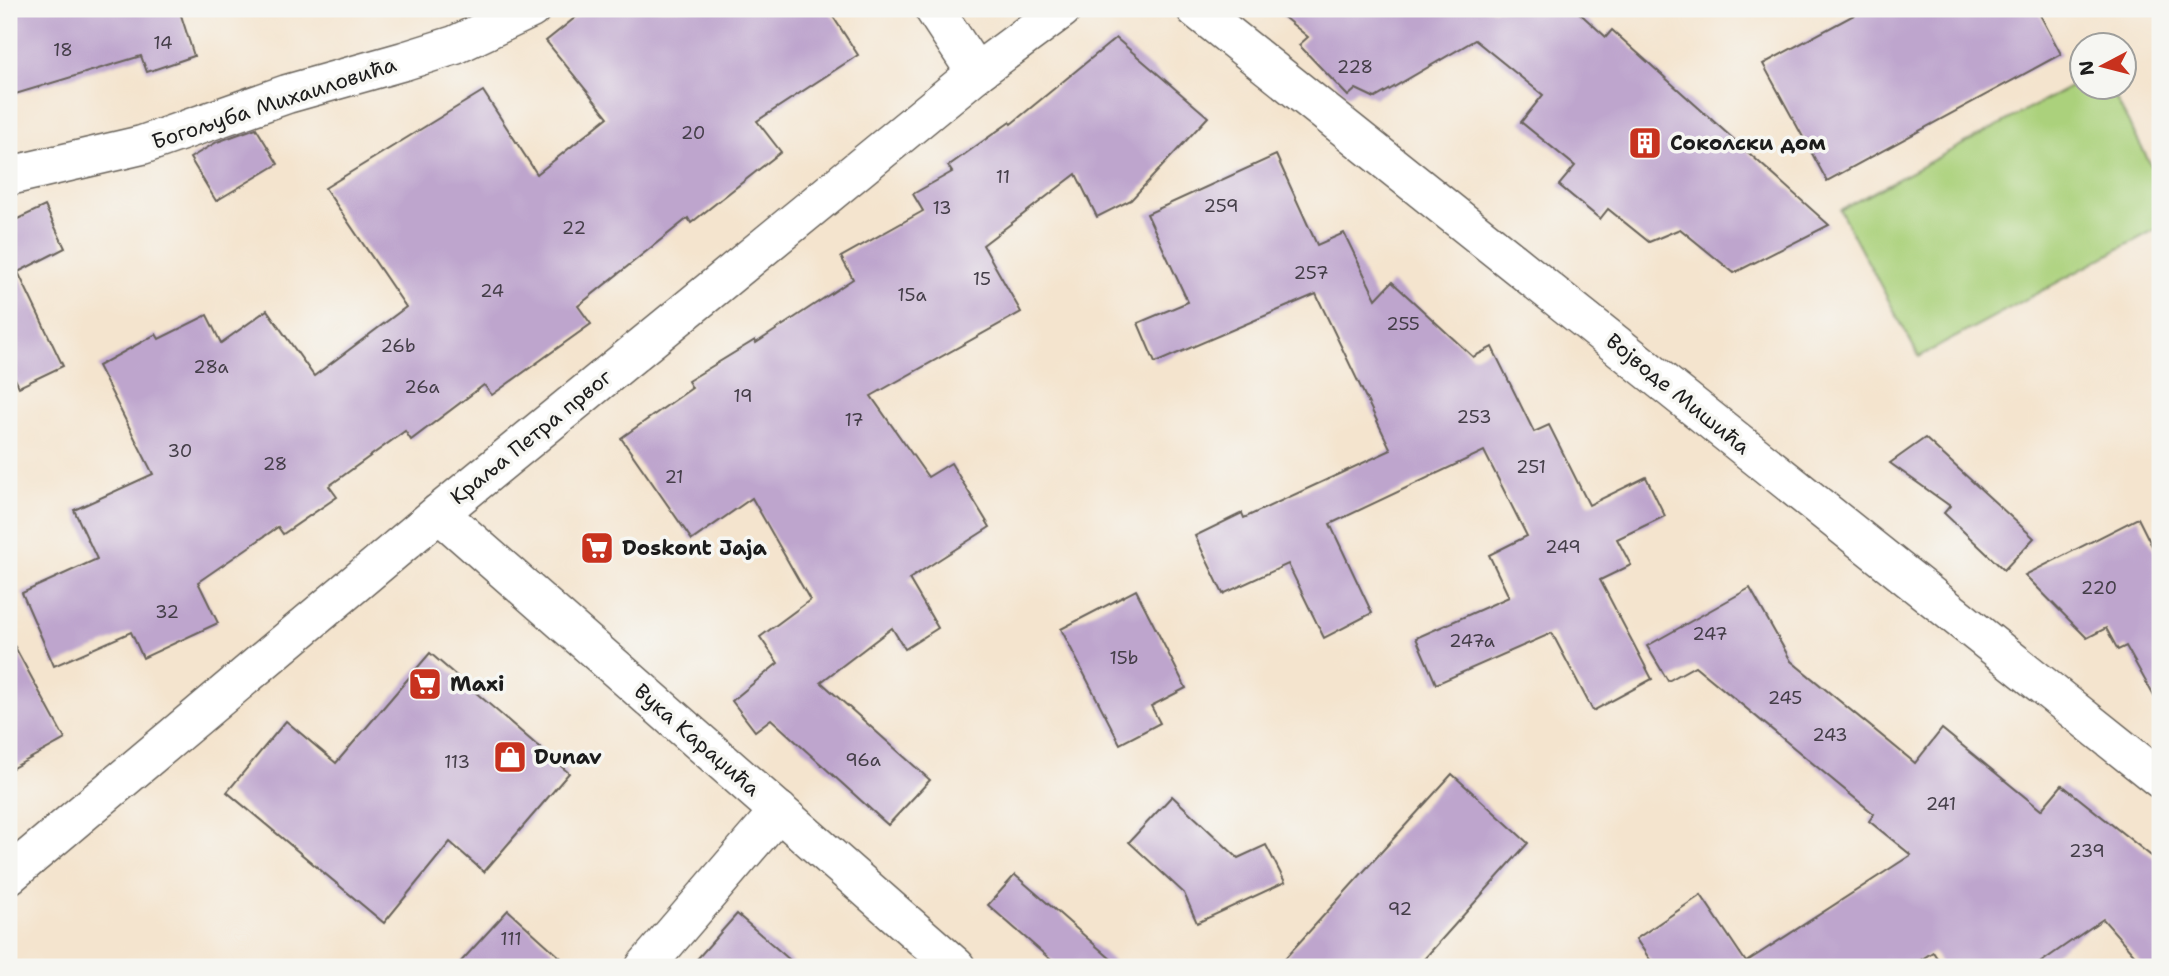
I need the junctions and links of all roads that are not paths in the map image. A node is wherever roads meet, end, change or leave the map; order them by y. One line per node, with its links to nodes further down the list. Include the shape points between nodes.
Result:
1 (531, 9): 6 (street, Богољуба Михаиловића, via 455,45 287,94 142,145)
2 (934, 9): 5 (street)
3 (1062, 9): 5 (street, Краља Петра првог)
4 (1196, 9): 8 (street, Војводе Мишића)
5 (976, 73): 7 (street, Краља Петра првог)
6 (9, 176)
7 (439, 513): 9 (street, Вука Караџића); 10 (street, Краља Петра првог)
8 (2160, 779)
9 (779, 811): 11 (street); 12 (street, Вука Караџића)
10 (9, 875)
11 (645, 967)
12 (956, 967)

